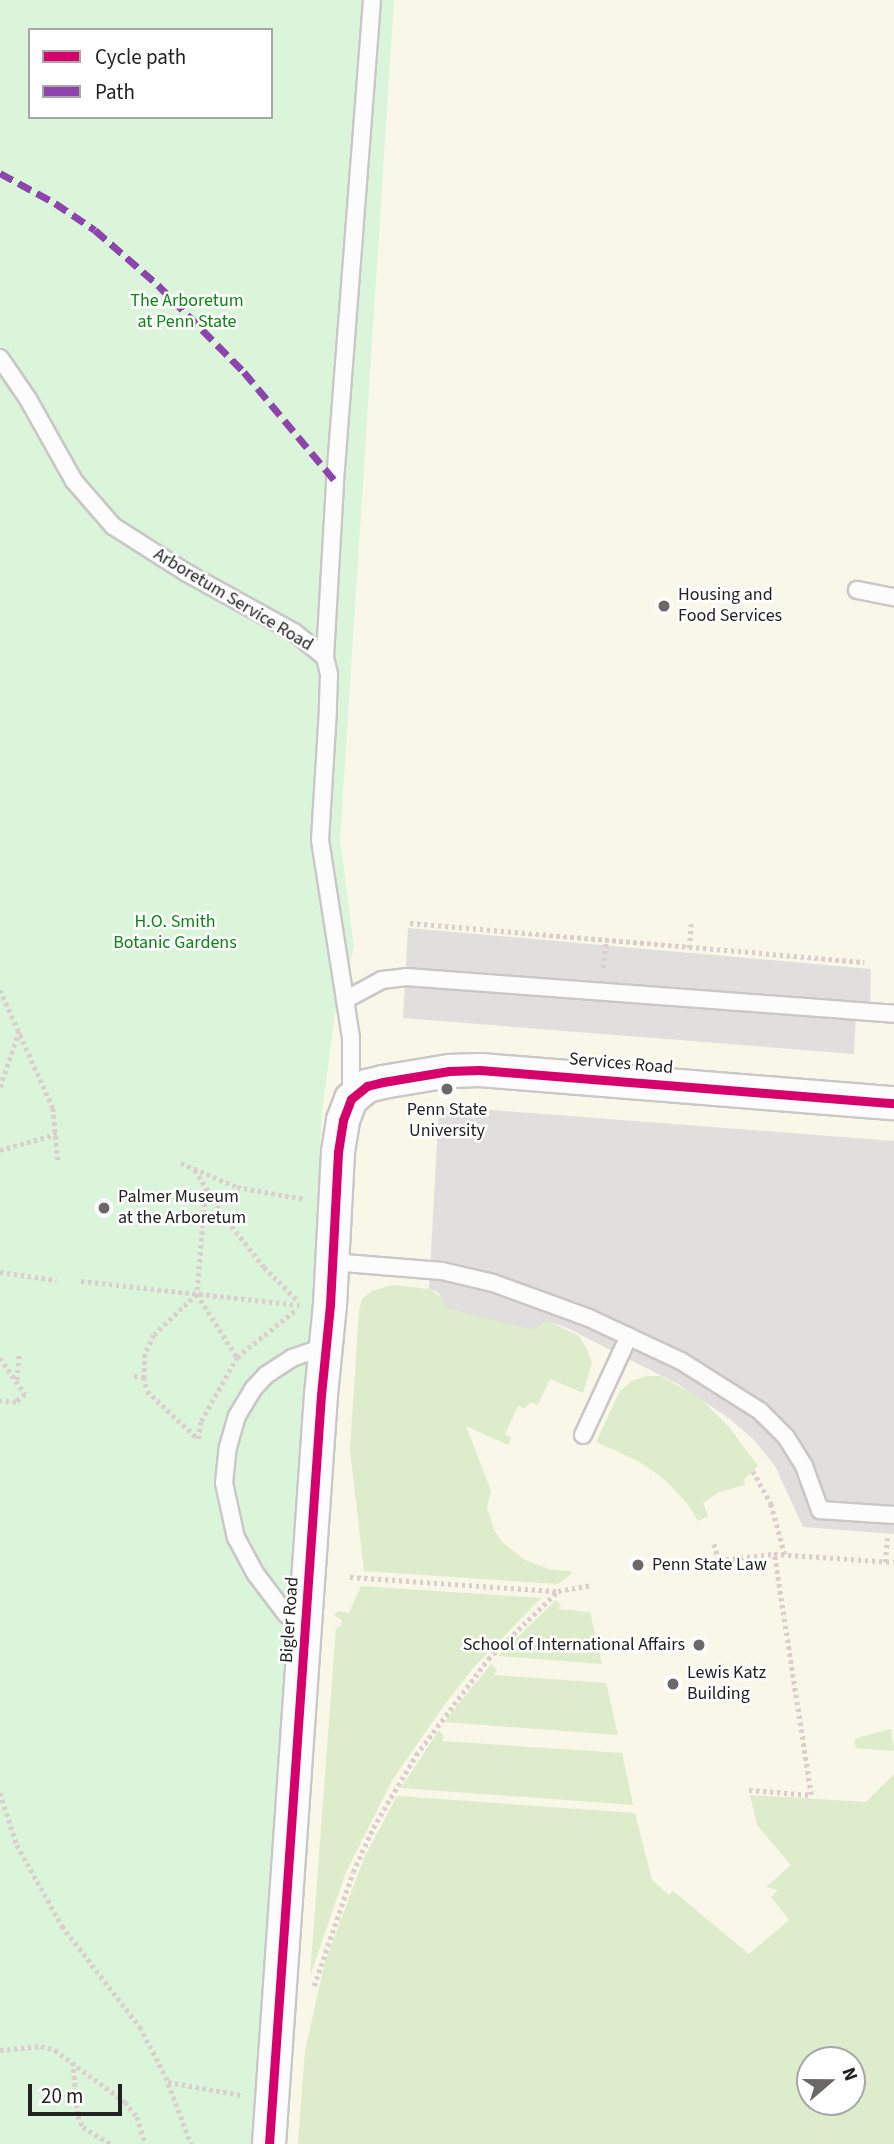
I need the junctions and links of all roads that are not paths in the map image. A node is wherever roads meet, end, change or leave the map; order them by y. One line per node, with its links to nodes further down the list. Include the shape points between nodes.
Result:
1 (372, 0): 5 (lane)
2 (0, 358): 5 (lane, Arboretum Service Road, via 75,481 113,526 311,642)
3 (857, 590): 4 (lane)
4 (894, 597)
5 (325, 657): 6 (lane, Arboretum Service Road, via 329,675 320,840)
6 (345, 1000): 7 (lane, via 382,980 406,977); 8 (lane, Arboretum Service Road, via 351,1038)
7 (894, 1014)
8 (351, 1099): 9 (street, Services Road, via 367,1086 383,1082 480,1070); 10 (street, Bigler Road, via 338,1152)
9 (894, 1103)
10 (332, 1262): 11 (lane, via 414,1266 471,1278 561,1306); 12 (street, Bigler Road)
11 (629, 1336): 13 (lane); 14 (lane, via 681,1361 760,1411 804,1466 820,1510)
12 (326, 1346): 15 (street, Bigler Road); 15 (lane, via 292,1358 253,1389 237,1416 224,1483 236,1538 255,1573 286,1614)
13 (583, 1435)
14 (894, 1514)
15 (306, 1627): 16 (street, Bigler Road)
16 (269, 2144)

